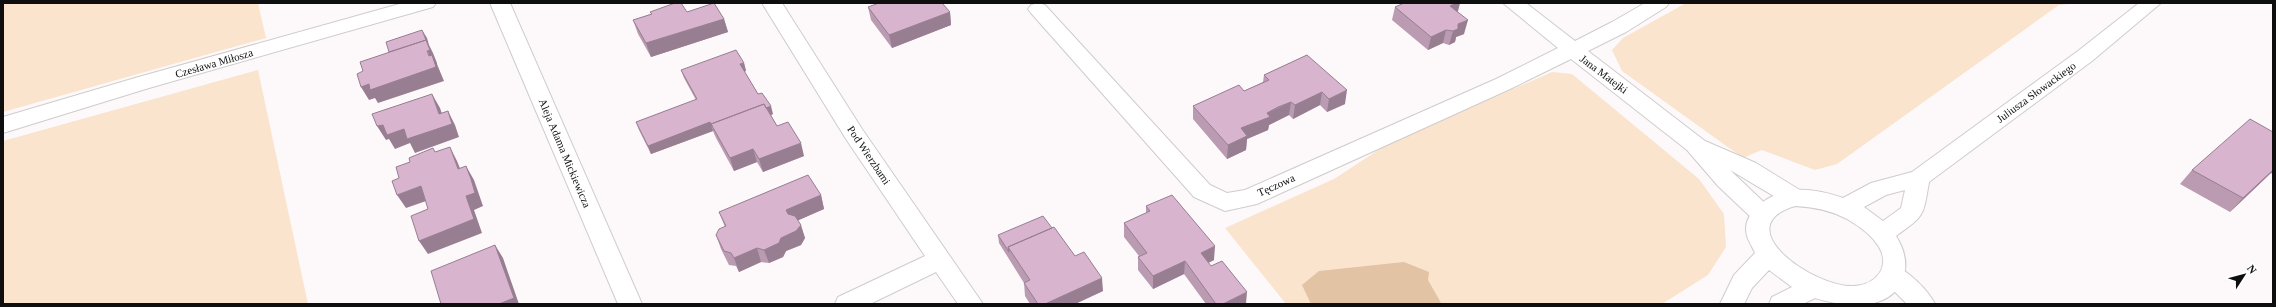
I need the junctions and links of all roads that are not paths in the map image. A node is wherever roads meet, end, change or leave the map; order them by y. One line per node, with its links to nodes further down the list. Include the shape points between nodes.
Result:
1 (426, 3): 9 (street, Czesława Miłosza)
2 (500, 3): 21 (street, Aleja Adama Mickiewicza)
3 (772, 3): 17 (street, Pod Wierzbami, via 854,134)
4 (1513, 3): 8 (street, Jana Matejki)
5 (1659, 3): 8 (street, Tęczowa, via 1619,27)
6 (2151, 3): 11 (street, Juliusza Słowackiego, via 2085,56)
7 (1038, 9): 8 (street, Tęczowa, via 1186,175 1202,191 1225,202 1256,194 1503,84)
8 (1571, 50): 10 (street, Jana Matejki)
9 (3, 125)
10 (1695, 144): 12 (street, Jana Matejki, via 1748,169); 14 (street, Jana Matejki, via 1726,180)
11 (1919, 178): 13 (street, Juliusza Słowackiego, via 1879,189); 15 (street, via 1912,212)
12 (1795, 198): 13 (street, via 1828,201); 14 (street, via 1776,204)
13 (1844, 207): 15 (street, via 1865,219)
14 (1763, 215): 16 (street, via 1759,227 1760,240)
15 (1882, 234): 18 (street, via 1892,248)
16 (1768, 255): 19 (street, via 1786,273); 24 (street, via 1743,282)
17 (940, 260): 22 (street); 23 (street, Pod Wierzbami)
18 (1894, 275): 20 (street); 26 (street)
19 (1812, 288): 20 (street, via 1840,296); 25 (street)
20 (1873, 299)
21 (630, 304)
22 (847, 304)
23 (970, 304)
24 (1732, 304)
25 (1781, 304)
26 (1923, 304)

